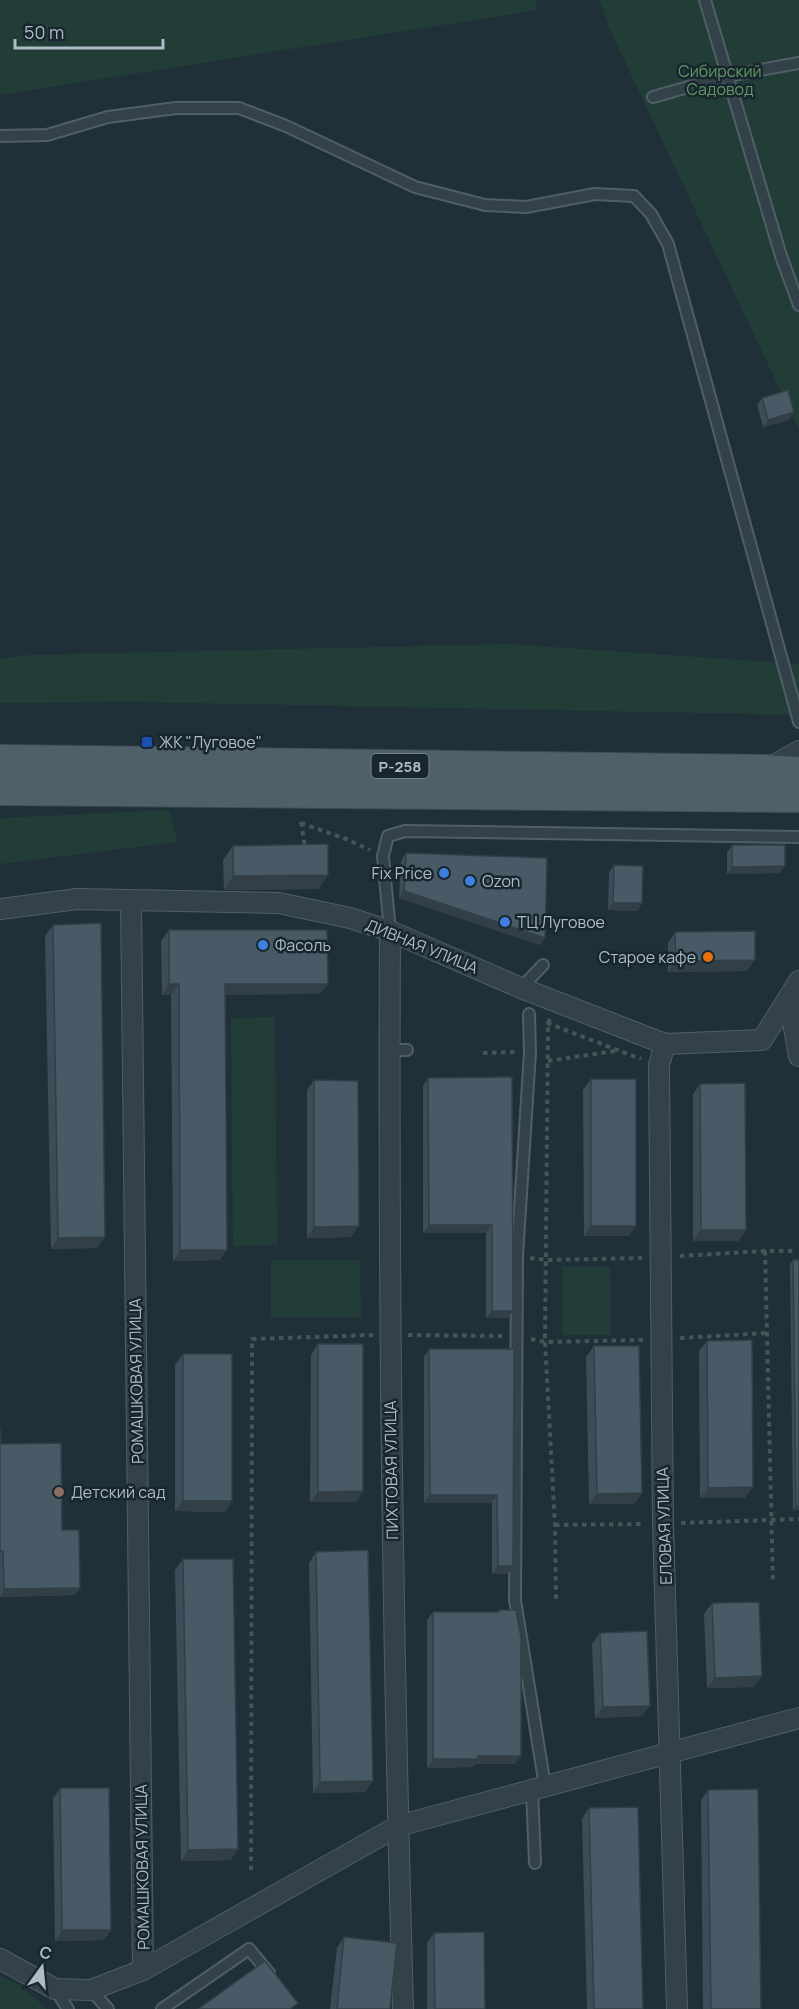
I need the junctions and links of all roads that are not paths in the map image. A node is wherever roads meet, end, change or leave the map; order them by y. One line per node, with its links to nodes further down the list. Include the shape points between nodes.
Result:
1 (705, 0): 3 (lane)
2 (799, 63): 3 (lane)
3 (727, 76): 4 (lane); 6 (lane)
4 (653, 97)
5 (0, 136): 7 (lane, via 46,135 108,117 176,108 239,108 416,187 484,205 526,207 595,195 634,195 651,214 668,244)
6 (799, 305)
7 (799, 722)
8 (799, 752): 10 (street)
9 (0, 761): 10 (main road, Р-258)
10 (765, 771): 11 (main road, Р-258)
11 (799, 773)
12 (0, 789): 13 (main road)
13 (799, 796)
14 (799, 837): 17 (lane, via 405,831 388,836 383,856)
15 (131, 901): 16 (street, ДИВНАЯ УЛИЦА, via 77,899); 17 (street, ДИВНАЯ УЛИЦА, via 279,903); 31 (street, РОМАШКОВАЯ УЛИЦА)
16 (0, 909)
17 (390, 931): 20 (street, ДИВНАЯ УЛИЦА); 28 (street, ПИХТОВАЯ УЛИЦА, via 398,1050 390,1335)
18 (543, 965): 20 (lane)
19 (799, 981): 21 (street, ДИВНАЯ УЛИЦА)
20 (521, 988): 23 (street, ДИВНАЯ УЛИЦА)
21 (789, 999): 23 (street, ДИВНАЯ УЛИЦА, via 762,1040); 24 (street)
22 (529, 1014): 27 (lane, via 531,1052 517,1256 516,1600)
23 (666, 1044): 26 (street, ЕЛОВАЯ УЛИЦА, via 659,1065 659,1269)
24 (799, 1056)
25 (799, 1718): 26 (street)
26 (671, 1752): 27 (street); 39 (street, ЕЛОВАЯ УЛИЦА)
27 (538, 1789): 28 (street); 29 (lane)
28 (398, 1826): 31 (street); 38 (street, ПИХТОВАЯ УЛИЦА)
29 (535, 1863)
30 (0, 1959): 33 (street)
31 (143, 1970): 34 (street)
32 (277, 1983): 37 (lane, via 249,1949)
33 (55, 1989): 34 (street); 35 (lane)
34 (91, 1990): 36 (lane)
35 (68, 2009)
36 (108, 2009)
37 (162, 2009)
38 (403, 2009)
39 (677, 2009)

